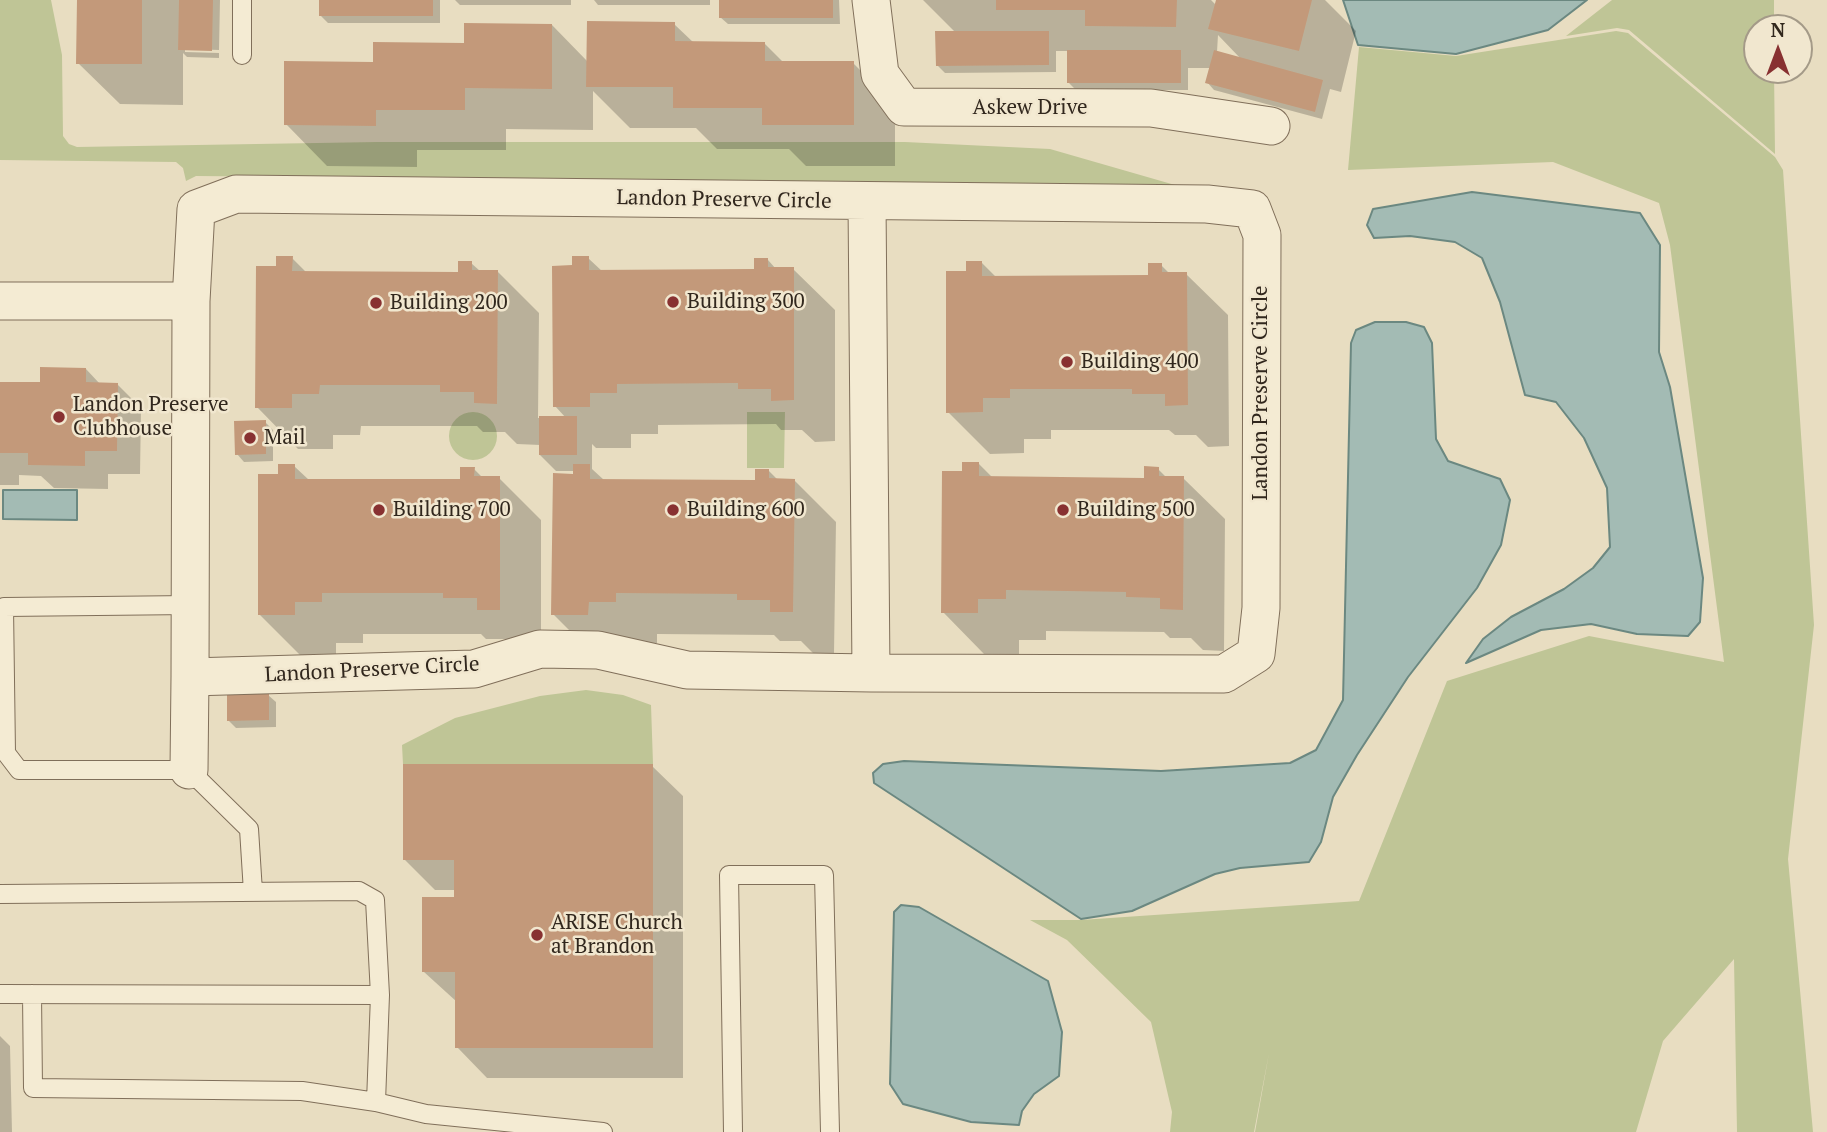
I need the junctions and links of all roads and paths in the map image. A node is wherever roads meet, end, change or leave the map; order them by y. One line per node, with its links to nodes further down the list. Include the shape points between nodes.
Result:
1 (242, 0): 3 (lane)
2 (871, 0): 4 (street, Askew Drive, via 880,74 904,107 1151,108)
3 (242, 55)
4 (1271, 126)
5 (867, 202): 7 (street, Landon Preserve Circle, via 236,194 197,209); 9 (street); 9 (street, Landon Preserve Circle, via 1207,204 1252,209 1262,235 1261,608 1256,654 1224,674)
6 (0, 301): 7 (street)
7 (191, 301): 8 (street, Landon Preserve Circle)
8 (191, 605): 10 (street, Landon Preserve Circle); 11 (lane, via 4,607 6,753 19,770)
9 (871, 673): 10 (street, Landon Preserve Circle, via 687,670 598,650 540,649 474,669)
10 (190, 677): 11 (street, Landon Preserve Circle)
11 (189, 770): 12 (lane, via 249,829)
12 (253, 892): 13 (lane); 16 (lane, via 359,891 375,900)
13 (0, 894)
14 (0, 994): 15 (lane)
15 (32, 994): 16 (lane); 17 (lane, via 33,1087 302,1091)
16 (380, 995): 17 (lane)
17 (376, 1102): 18 (lane, via 426,1114)
18 (603, 1132)
19 (733, 1132): 20 (lane, via 729,875 824,875)
20 (830, 1132)

